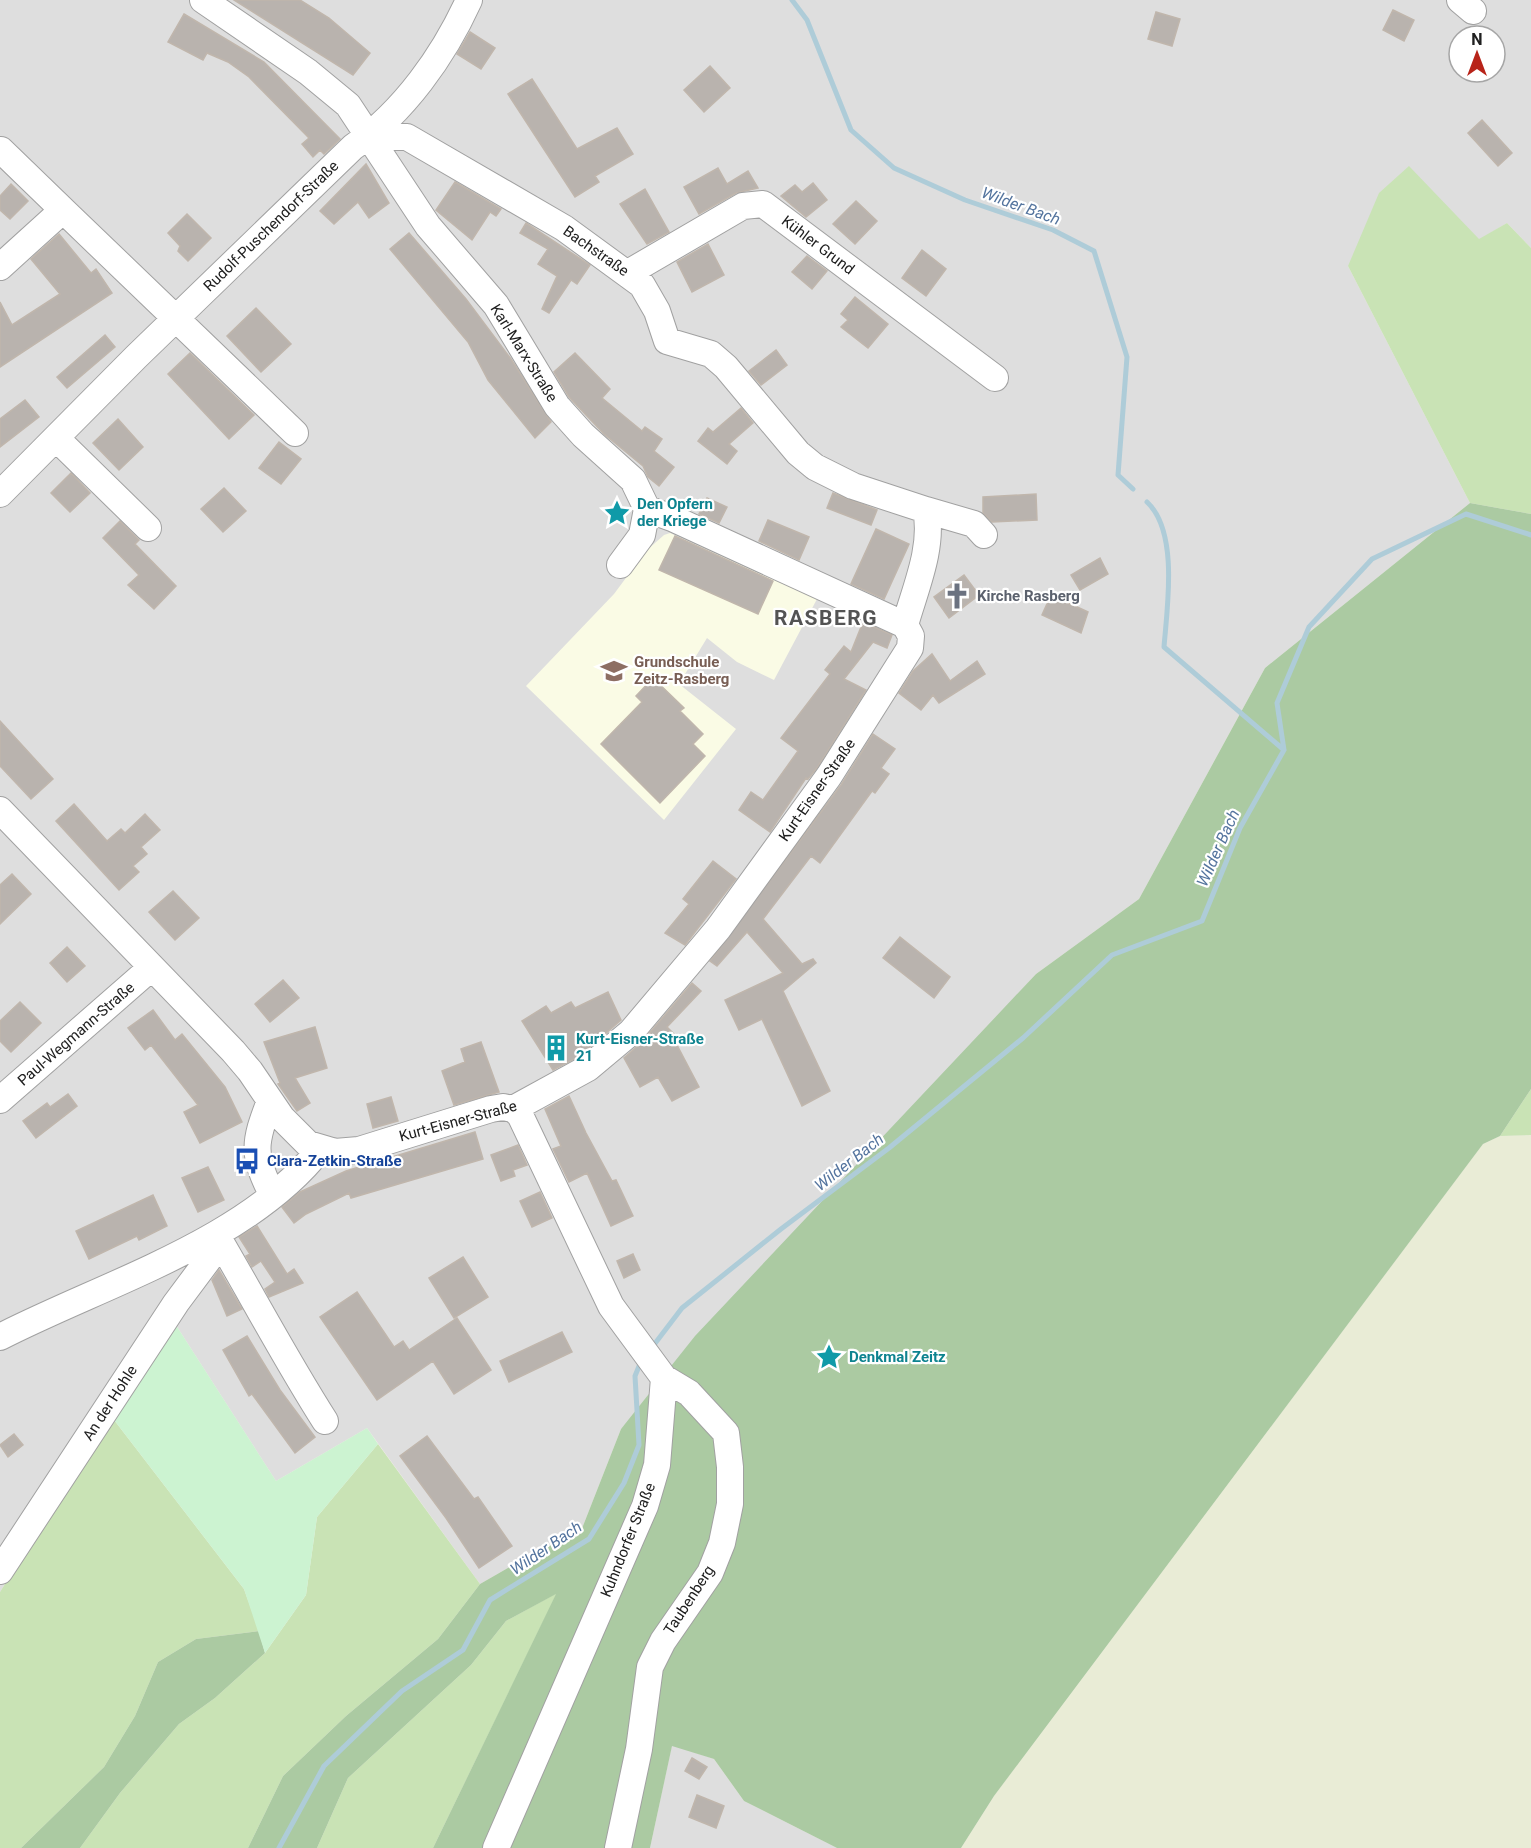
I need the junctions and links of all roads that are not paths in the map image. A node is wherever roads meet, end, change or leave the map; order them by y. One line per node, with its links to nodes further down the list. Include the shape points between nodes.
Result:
1 (203, 0): 3 (street, Karl-Marx-Straße, via 330,88 348,105)
2 (469, 0): 3 (street, Rudolf-Puschendorf-Straße, via 421,82)
3 (369, 136): 7 (street, Bachstraße, via 407,137 564,228); 8 (street, Rudolf-Puschendorf-Straße); 13 (street, Karl-Marx-Straße, via 428,226 496,305 557,406 633,480)
4 (1, 150): 5 (street)
5 (63, 210): 6 (street); 8 (street)
6 (0, 267)
7 (628, 273): 9 (street, Kühler Grund, via 742,206 763,204); 14 (street, Bachstraße, via 642,285 657,311 667,341 711,354 798,453 815,467 853,486)
8 (175, 319): 10 (street); 11 (street, Rudolf-Puschendorf-Straße)
9 (995, 378)
10 (294, 433)
11 (56, 438): 12 (street, Rudolf-Puschendorf-Straße); 15 (street)
12 (0, 494)
13 (646, 509): 17 (street, via 642,535); 18 (street)
14 (926, 510): 16 (street, Bachstraße, via 974,524); 18 (street, via 928,542)
15 (148, 528)
16 (984, 535)
17 (620, 566)
18 (905, 625): 23 (street, Kurt-Eisner-Straße, via 911,636 910,648 876,704 830,776 718,929 611,1051 561,1085)
19 (0, 810): 20 (street)
20 (151, 968): 21 (street, Paul-Wegmann-Straße); 22 (street, via 233,1051)
21 (0, 1100)
22 (270, 1101): 24 (street, via 296,1133); 25 (street, via 258,1140 259,1168)
23 (513, 1109): 24 (street, Kurt-Eisner-Straße, via 491,1109 359,1150); 28 (street, via 520,1115 602,1290 622,1324)
24 (320, 1149): 25 (street, via 304,1170)
25 (272, 1194): 26 (street)
26 (216, 1234): 27 (street); 29 (street, via 276,1343); 30 (street, An der Hohle, via 214,1252 176,1303)
27 (0, 1337)
28 (653, 1363): 31 (street, Kuhndorfer Straße, via 657,1465 645,1506); 32 (street, Taubenberg, via 689,1393 726,1433 730,1504 722,1543 710,1573 663,1641 650,1667 639,1749)
29 (325, 1421)
30 (0, 1571)
31 (496, 1848)
32 (618, 1848)

